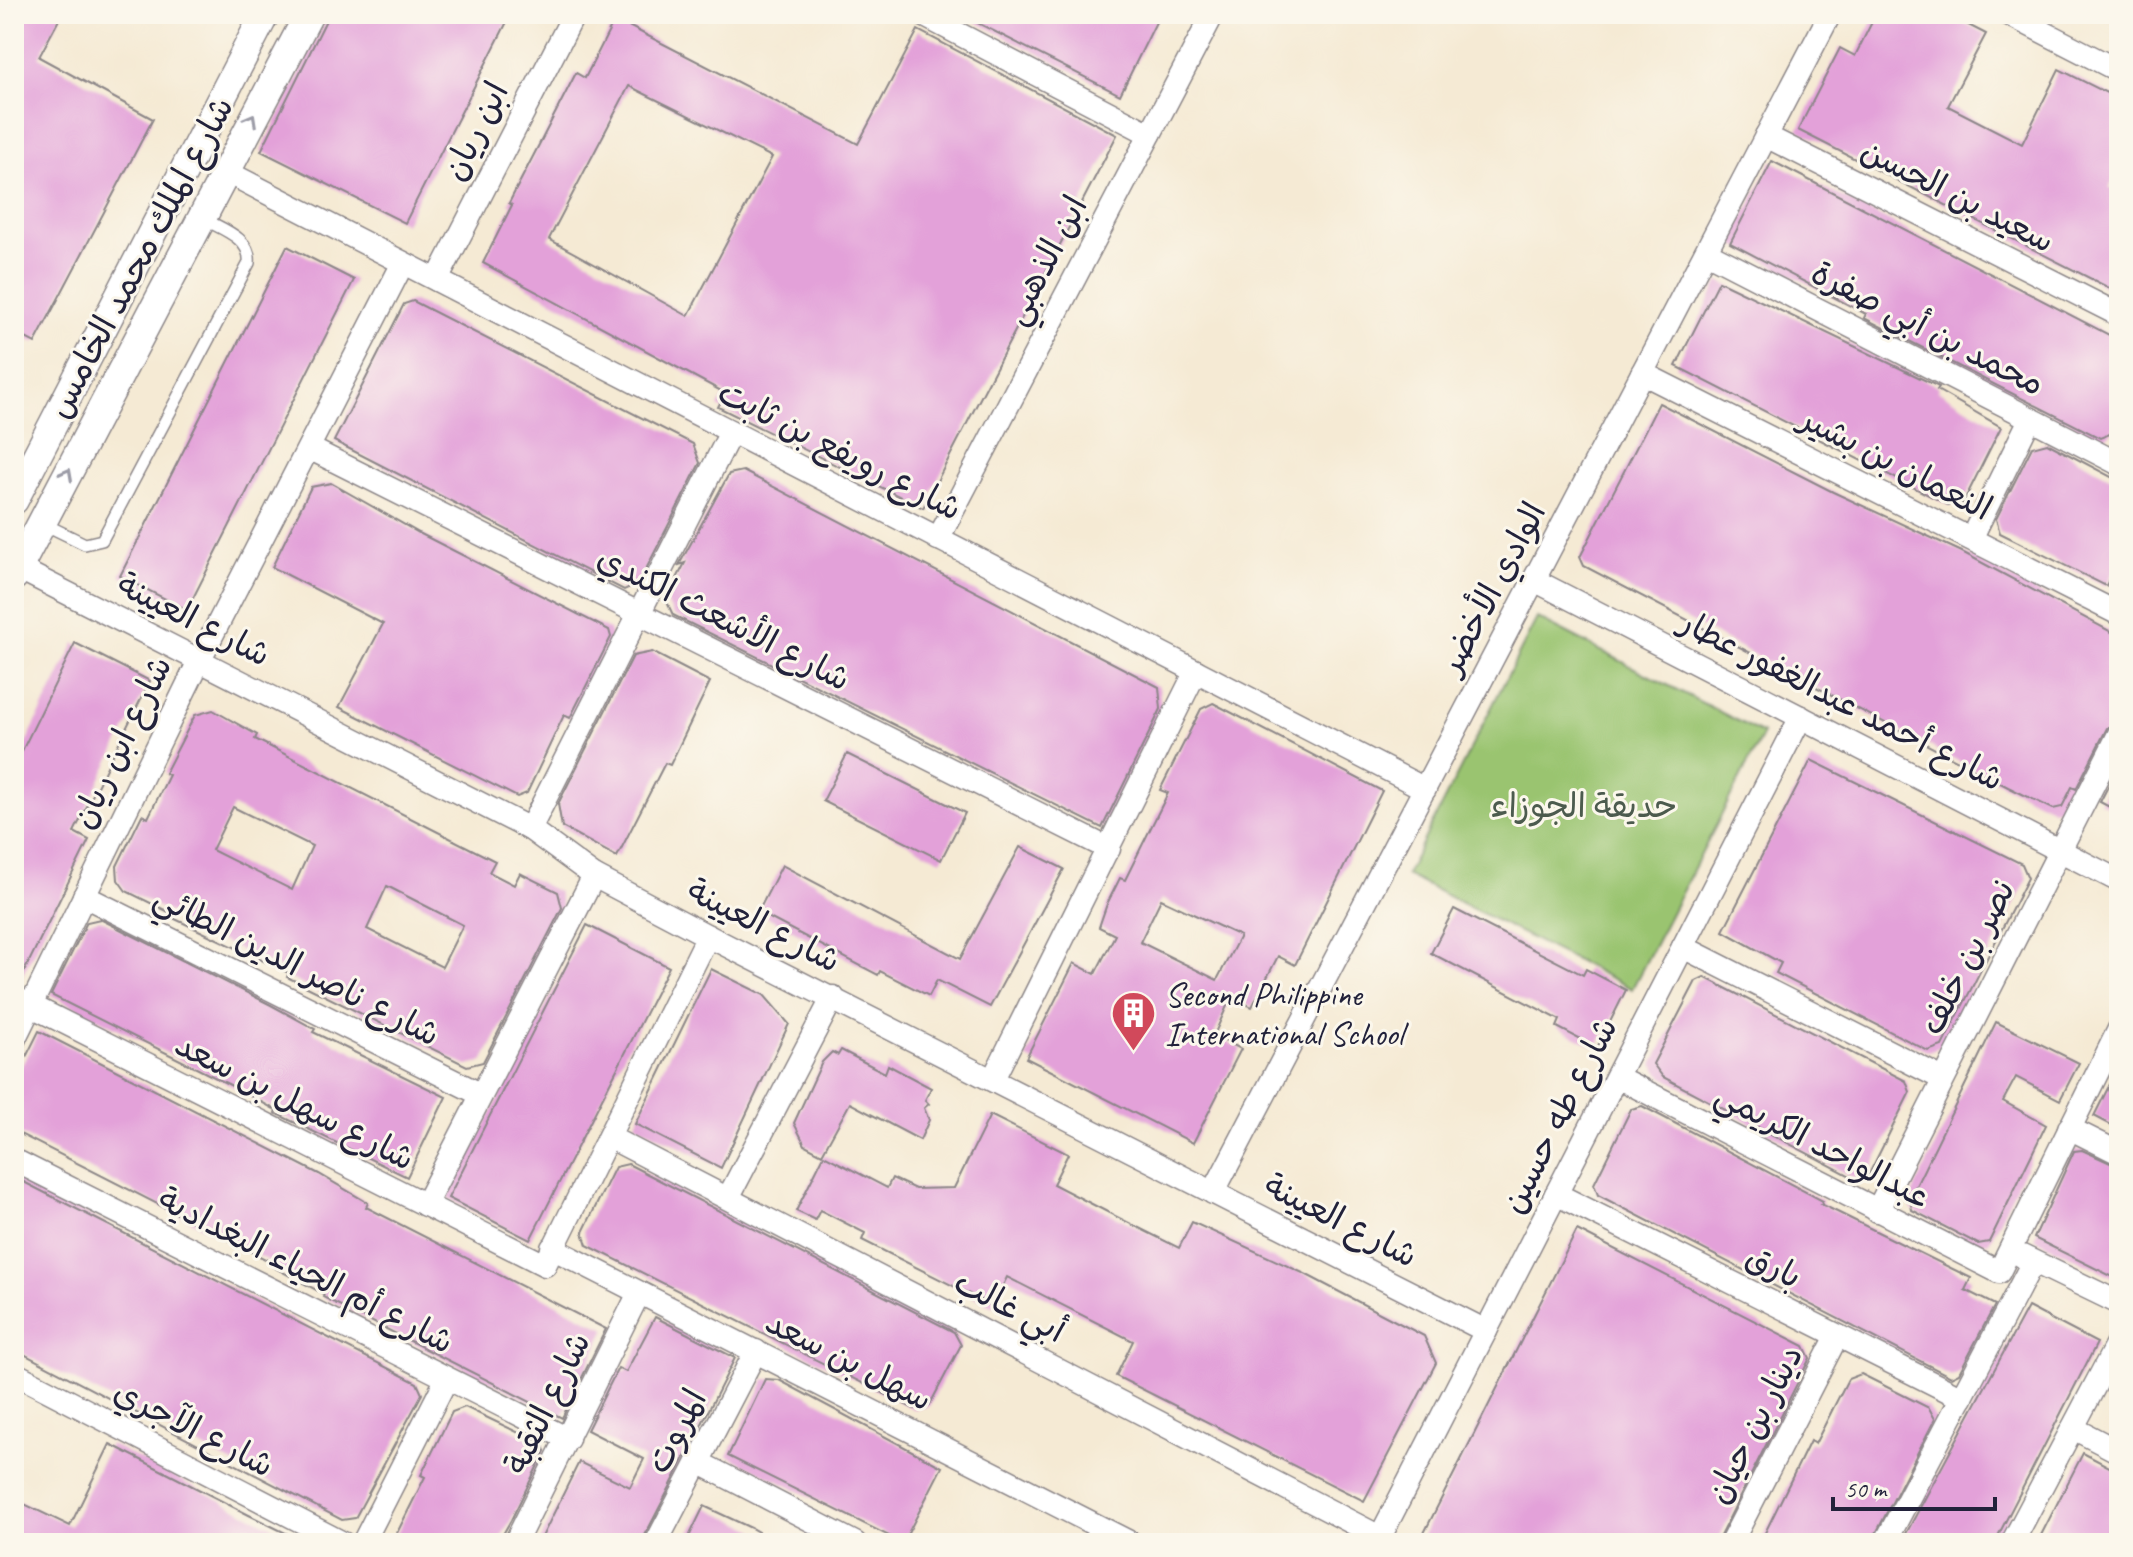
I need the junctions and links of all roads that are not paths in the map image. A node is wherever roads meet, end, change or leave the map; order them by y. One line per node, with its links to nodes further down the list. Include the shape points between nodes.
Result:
1 (265, 14): 22 (street, شارع الملك محمد الخامس)
2 (309, 14): 11 (street, شارع الملك محمد الخامس, one-way to 2)
3 (574, 14): 15 (street, ابن ريان)
4 (921, 14): 9 (street)
5 (1213, 14): 9 (street, ابن الذهبي)
6 (1830, 14): 10 (street, الوادي الأخضر)
7 (2008, 14): 8 (street)
8 (2119, 71)
9 (1150, 134): 24 (street, ابن الذهبي)
10 (1766, 136): 13 (street, الوادي الأخضر); 16 (street, سعيد بن الحسن)
11 (223, 170): 12 (street, شارع الملك محمد الخامس); 14 (street, شارع رويفع بن ثابت)
12 (202, 217): 23 (street, شارع الملك محمد الخامس, one-way to 12); 23 (lane, via 245,242 249,263 102,540 85,544)
13 (1706, 252): 17 (street, الوادي الأخضر); 18 (street, محمد بن أبي صفرة)
14 (403, 263): 15 (street, شارع رويفع بن ثابت); 20 (street, شارع ابن ريان)
15 (437, 280): 19 (street, شارع رويفع بن ثابت)
16 (2119, 315)
17 (1642, 373): 25 (street, النعمان بن بشير); 27 (street, الوادي الأخضر)
18 (2030, 419): 21 (street, محمد بن أبي صفرة); 25 (street)
19 (731, 432): 24 (street, شارع رويفع بن ثابت); 28 (street)
20 (309, 448): 28 (street, شارع الأشعث الكندي); 30 (street, شارع ابن ريان)
21 (2118, 462)
22 (14, 500)
23 (42, 522): 26 (street, شارع الملك محمد الخامس)
24 (938, 539): 31 (street, شارع رويفع بن ثابت)
25 (1971, 539): 29 (street, النعمان بن بشير)
26 (16, 572): 30 (street, شارع العيينة)
27 (1534, 580): 32 (street, شارع أحمد عبدالغفور عطار); 34 (street, الوادي الأخضر)
28 (641, 614): 35 (street); 36 (street, شارع الأشعث الكندي)
29 (2119, 614)
30 (200, 659): 35 (street, شارع العيينة); 40 (street, شارع ابن ريان)
31 (1196, 671): 34 (street, شارع رويفع بن ثابت); 36 (street)
32 (1801, 717): 37 (street, شارع أحمد عبدالغفور عطار); 42 (street, شارع طه حسين)
33 (2119, 734): 37 (street, نصر بن خلف)
34 (1425, 789): 55 (street, الوادي الأخضر)
35 (530, 829): 38 (street, شارع العيينة)
36 (1109, 849): 48 (street)
37 (2059, 850): 39 (street, شارع أحمد عبدالغفور عطار); 49 (street, نصر بن خلف)
38 (594, 876): 41 (street, شارع العيينة); 50 (street)
39 (2119, 881)
40 (84, 896): 44 (street, شارع ابن ريان); 50 (street, شارع ناصر الدين الطائي)
41 (708, 936): 43 (street, شارع العيينة); 52 (street)
42 (1683, 947): 47 (street, شارع طه حسين); 49 (street)
43 (833, 997): 48 (street, شارع العيينة); 57 (street)
44 (23, 1001): 46 (street, شارع ابن ريان); 58 (street, شارع سهل بن سعد)
45 (2119, 1029): 51 (street)
46 (14, 1040)
47 (1617, 1077): 56 (street, شارع طه حسين); 59 (street, عبدالواحد الكريمي)
48 (993, 1079): 55 (street, شارع العيينة)
49 (1943, 1079): 59 (street, نصر بن خلف)
50 (480, 1094): 58 (street)
51 (2069, 1128): 53 (street); 60 (street)
52 (609, 1137): 57 (street, أبي غالب); 61 (street)
53 (2119, 1153)
54 (14, 1160): 70 (street, شارع أم الحياء البغدادية)
55 (1213, 1193): 65 (street, شارع العيينة)
56 (1556, 1194): 65 (street, شارع طه حسين); 66 (street, بارق)
57 (728, 1198): 76 (street, أبي غالب)
58 (425, 1205): 61 (street, شارع سهل بن سعد)
59 (1877, 1211): 60 (street, عبدالواحد الكريمي, via 1999,1272)
60 (2010, 1250): 62 (street)
61 (549, 1256): 63 (street, سهل بن سعد)
62 (2033, 1262): 64 (street); 71 (street)
63 (639, 1293): 68 (street, سهل بن سعد); 73 (street, شارع الثقبة)
64 (2119, 1303)
65 (1486, 1331): 76 (street, شارع طه حسين)
66 (1837, 1336): 71 (street, بارق); 83 (street, دينار بن حيان)
67 (2119, 1340): 72 (street)
68 (756, 1351): 75 (street, المروت); 82 (street, سهل بن سعد)
69 (14, 1373): 77 (street, شارع الآجري)
70 (446, 1380): 73 (street, شارع أم الحياء البغدادية); 78 (street)
71 (1962, 1398): 84 (street)
72 (2073, 1428): 74 (street); 85 (street)
73 (568, 1439): 79 (street, شارع الثقبة)
74 (2119, 1452)
75 (698, 1462): 80 (street, المروت); 81 (street)
76 (1379, 1540)
77 (343, 1543)
78 (363, 1543)
79 (515, 1543)
80 (656, 1543)
81 (855, 1543)
82 (1131, 1543)
83 (1731, 1543)
84 (1885, 1543)
85 (2012, 1543)

